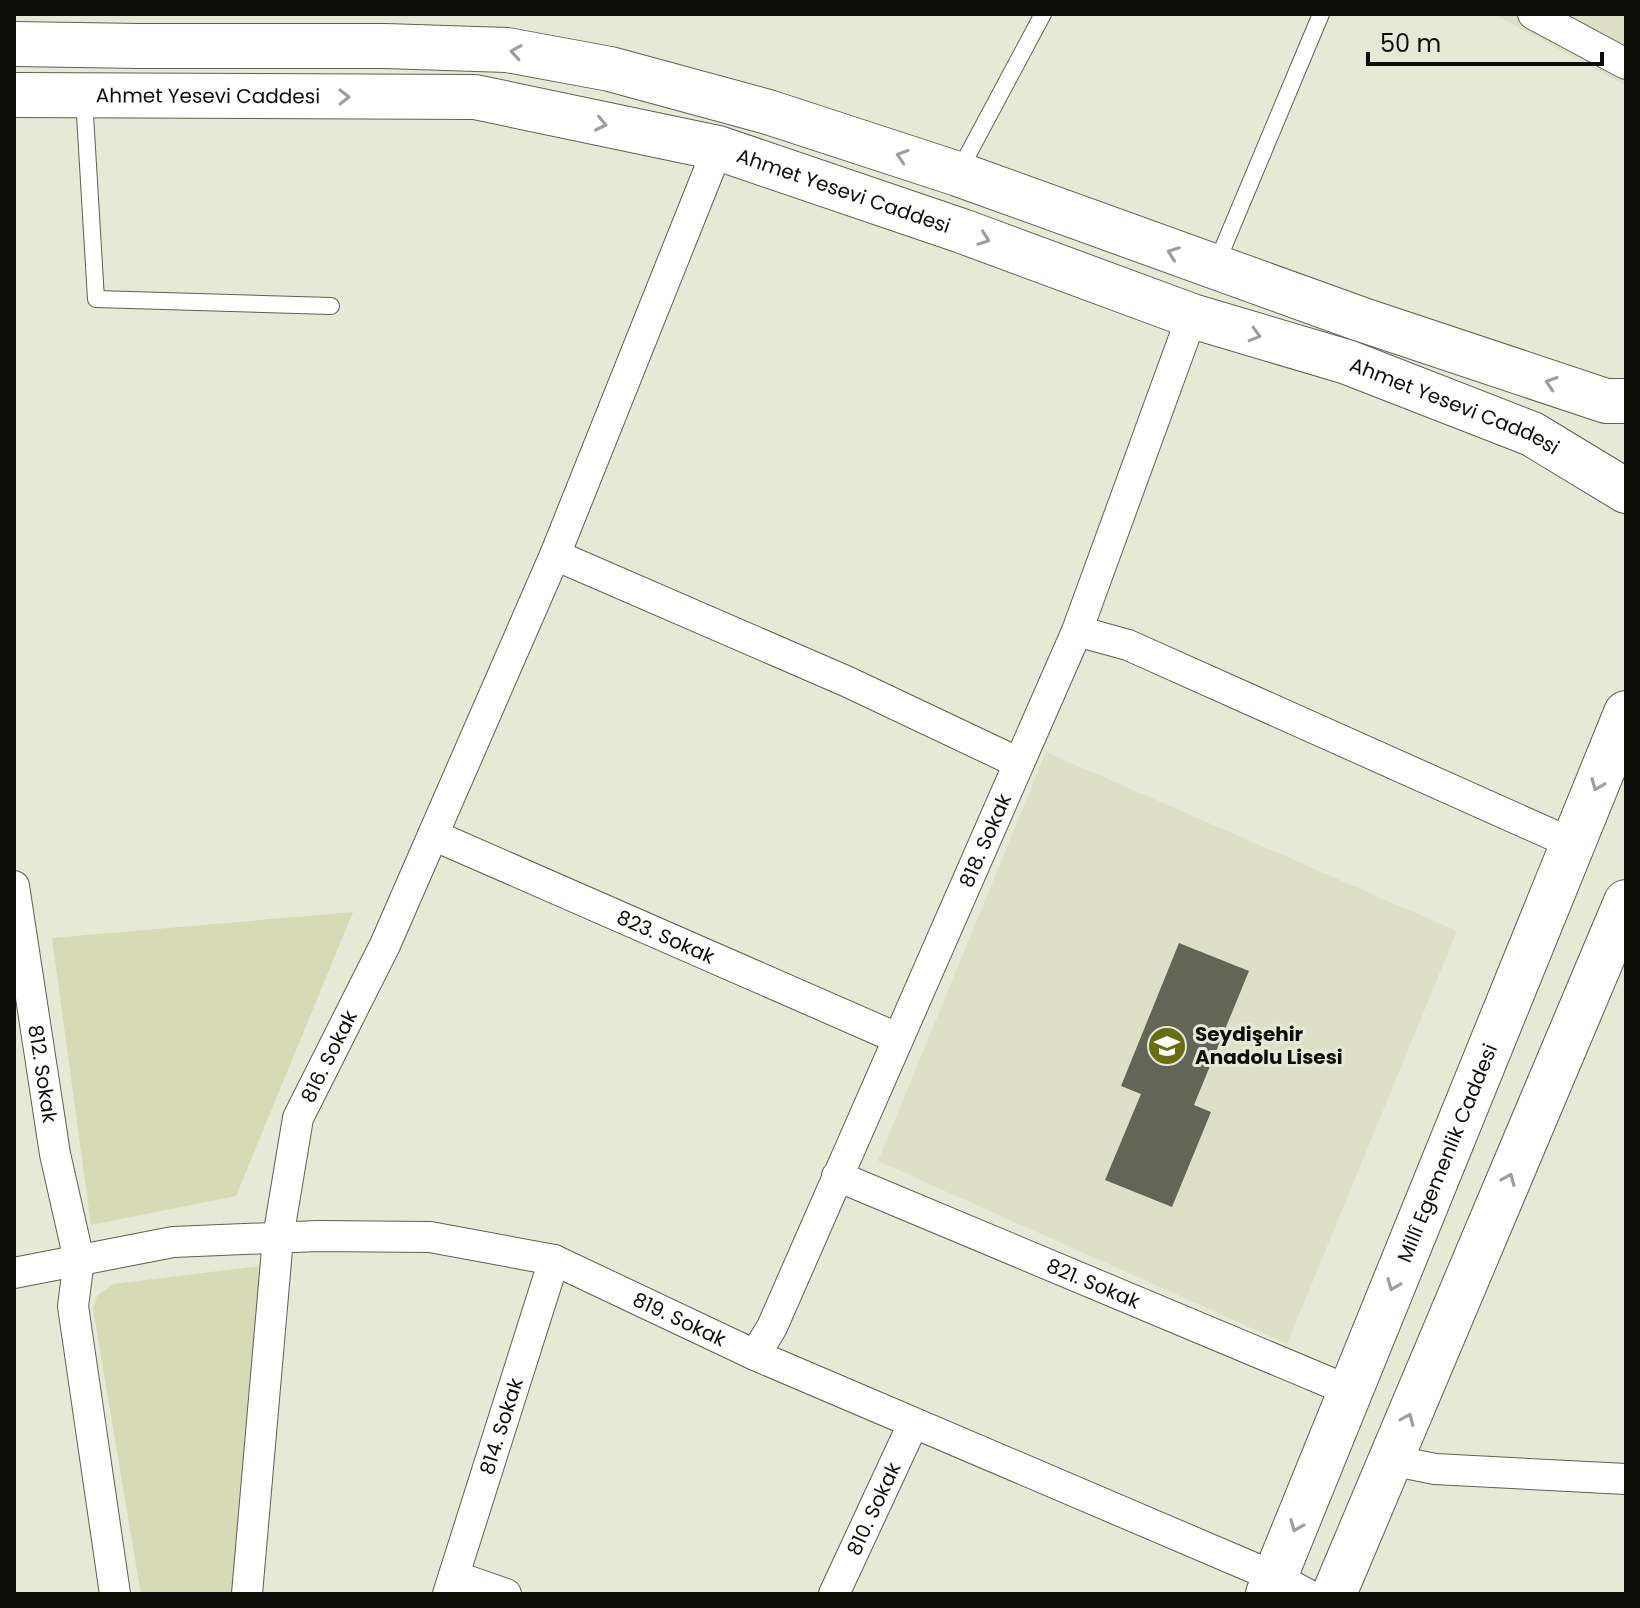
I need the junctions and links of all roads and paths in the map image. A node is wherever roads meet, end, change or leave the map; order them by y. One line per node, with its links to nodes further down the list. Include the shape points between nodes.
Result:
1 (1043, 14): 9 (lane)
2 (1321, 14): 10 (lane)
3 (1533, 14): 5 (street)
4 (14, 44): 9 (street, one-way to 4, via 768,112 610,69 507,50)
5 (1626, 64)
6 (14, 95): 7 (street, Ahmet Yesevi Caddesi)
7 (84, 96): 8 (street, Ahmet Yesevi Caddesi, one-way to 8, via 475,97); 11 (lane, via 96,299)
8 (718, 148): 12 (street, Ahmet Yesevi Caddesi, one-way to 12); 15 (street, 816. Sokak)
9 (958, 174): 10 (street, one-way to 9)
10 (1214, 268): 13 (street, one-way to 10, via 1606,401)
11 (331, 306)
12 (1192, 316): 14 (street, Ahmet Yesevi Caddesi, one-way to 14, via 1347,362 1532,434); 16 (street, 818. Sokak)
13 (1626, 401)
14 (1626, 491)
15 (555, 555): 18 (street); 19 (street, 816. Sokak)
16 (1077, 631): 18 (street, 818. Sokak); 20 (street, via 1128,645)
17 (1626, 713): 20 (street, Millî Egemenlik Caddesi, one-way to 20)
18 (1019, 763): 23 (street, 818. Sokak)
19 (433, 835): 23 (street, 823. Sokak); 25 (street, 816. Sokak, via 385,945 298,1118)
20 (1573, 844): 30 (street, Millî Egemenlik Caddesi, one-way to 30)
21 (1626, 902): 32 (street, one-way to 21)
22 (15, 904): 26 (street, 812. Sokak, via 55,1154)
23 (897, 1038): 24 (street, 818. Sokak)
24 (837, 1176): 29 (street, 818. Sokak); 30 (street, 821. Sokak)
25 (278, 1238): 26 (street, 819. Sokak, via 173,1242); 27 (street, 819. Sokak, via 430,1237); 37 (street, 816. Sokak)
26 (79, 1260): 28 (street, 819. Sokak); 36 (street, via 73,1306)
27 (554, 1260): 29 (street, 819. Sokak); 34 (street, 814. Sokak)
28 (14, 1273)
29 (755, 1355): 31 (street, 819. Sokak)
30 (1350, 1391): 35 (street, Millî Egemenlik Caddesi, one-way to 35)
31 (913, 1424): 35 (street, 819. Sokak); 39 (street, 810. Sokak)
32 (1390, 1460): 33 (street, via 1435,1469); 40 (street)
33 (1626, 1479)
34 (451, 1585): 38 (street)
35 (1283, 1588)
36 (115, 1594)
37 (247, 1594)
38 (506, 1594)
39 (834, 1594)
40 (1334, 1594)

